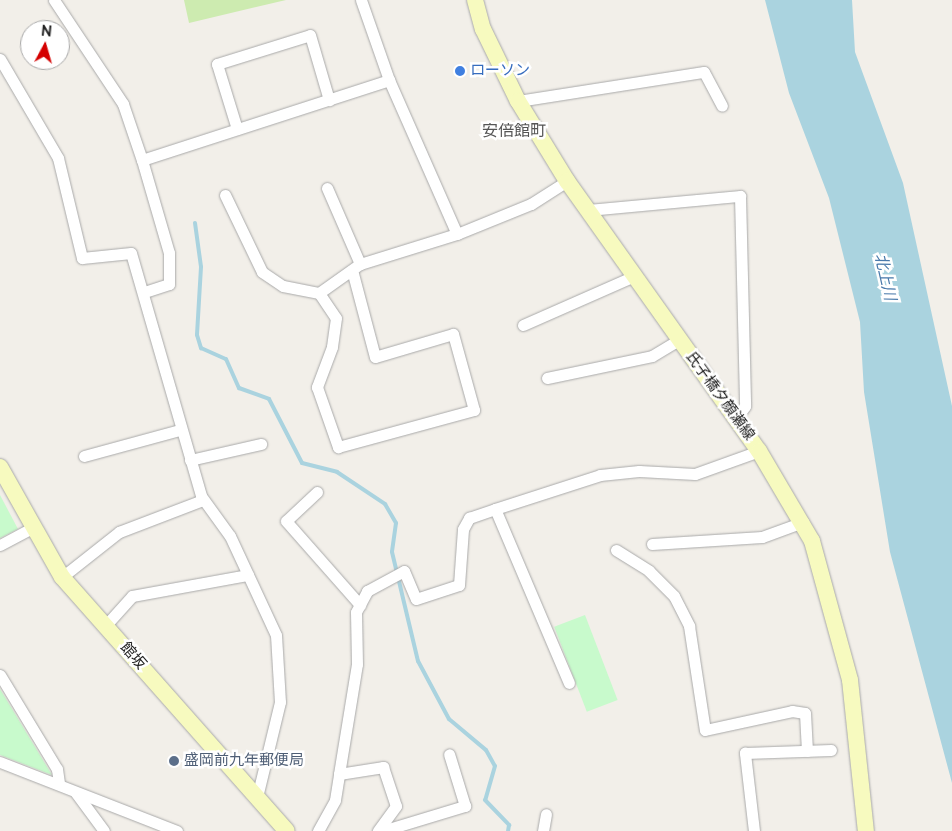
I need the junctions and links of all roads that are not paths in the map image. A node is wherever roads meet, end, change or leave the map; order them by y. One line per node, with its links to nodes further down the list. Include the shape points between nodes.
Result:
1 (54, 0): 10 (street, via 123,104)
2 (361, 0): 5 (street)
3 (475, 0): 7 (main road, 氏子橋夕顔瀬線, via 483,28)
4 (0, 59): 18 (street, via 58,158 82,258 131,253)
5 (389, 80): 6 (street); 15 (street)
6 (329, 100): 9 (street); 9 (street, via 310,35 217,64)
7 (518, 101): 8 (street, via 704,72); 11 (main road, 氏子橋夕顔瀬線)
8 (722, 106)
9 (237, 129): 10 (street)
10 (142, 160): 18 (street, via 169,253 169,284)
11 (567, 180): 14 (main road, 氏子橋夕顔瀬線); 15 (street, via 531,204)
12 (327, 188): 16 (street)
13 (225, 195): 19 (street, via 262,272 283,286)
14 (588, 210): 17 (main road, 氏子橋夕顔瀬線); 23 (street, via 740,196 746,406)
15 (457, 234): 16 (street)
16 (356, 267): 19 (street); 19 (street, via 375,357 453,334 474,410 338,447 317,387 332,347 336,318)
17 (634, 276): 20 (street); 21 (main road, 氏子橋夕顔瀬線)
18 (145, 292): 24 (street)
19 (319, 293)
20 (523, 325)
21 (679, 340): 22 (street, via 652,356); 23 (main road, 氏子橋夕顔瀬線)
22 (547, 378)
23 (736, 419): 26 (main road, 氏子橋夕顔瀬線)
24 (180, 430): 27 (street); 28 (street)
25 (261, 444): 28 (street)
26 (759, 450): 32 (street, via 694,474 639,471 600,475); 33 (main road, 氏子橋夕顔瀬線)
27 (84, 456)
28 (190, 460): 31 (street)
29 (0, 467): 34 (main road, 館坂)
30 (317, 492): 40 (street, via 286,521)
31 (203, 500): 38 (street, via 230,536); 39 (street, via 119,532)
32 (496, 509): 40 (street, via 469,518 463,529 459,585 416,599 404,571 367,592); 43 (street)
33 (803, 522): 35 (street, via 762,537); 61 (main road, 氏子橋夕顔瀬線, via 850,680)
34 (34, 527): 36 (street); 39 (main road, 館坂)
35 (652, 544)
36 (0, 545)
37 (616, 550): 45 (street, via 650,571 674,596 688,626 705,730 792,710 804,713)
38 (248, 575): 41 (street, via 132,596); 51 (street, via 276,635 280,662 280,702)
39 (62, 577): 41 (main road, 館坂)
40 (360, 605): 48 (street, via 356,612 357,664)
41 (106, 626): 51 (main road, 館坂)
42 (0, 676): 49 (street, via 58,769)
43 (569, 683)
44 (831, 750): 45 (street)
45 (807, 751): 60 (street, via 745,753)
46 (449, 754): 58 (street, via 465,806)
47 (0, 762): 49 (street)
48 (339, 774): 56 (street, via 335,800); 57 (street, via 383,767 396,806)
49 (58, 783): 50 (street)
50 (76, 793): 53 (street); 54 (street)
51 (257, 797): 55 (main road, 館坂)
52 (546, 814): 59 (street)
53 (104, 831)
54 (177, 831)
55 (287, 831)
56 (318, 831)
57 (378, 831)
58 (382, 831)
59 (543, 831)
60 (754, 831)
61 (866, 831)

